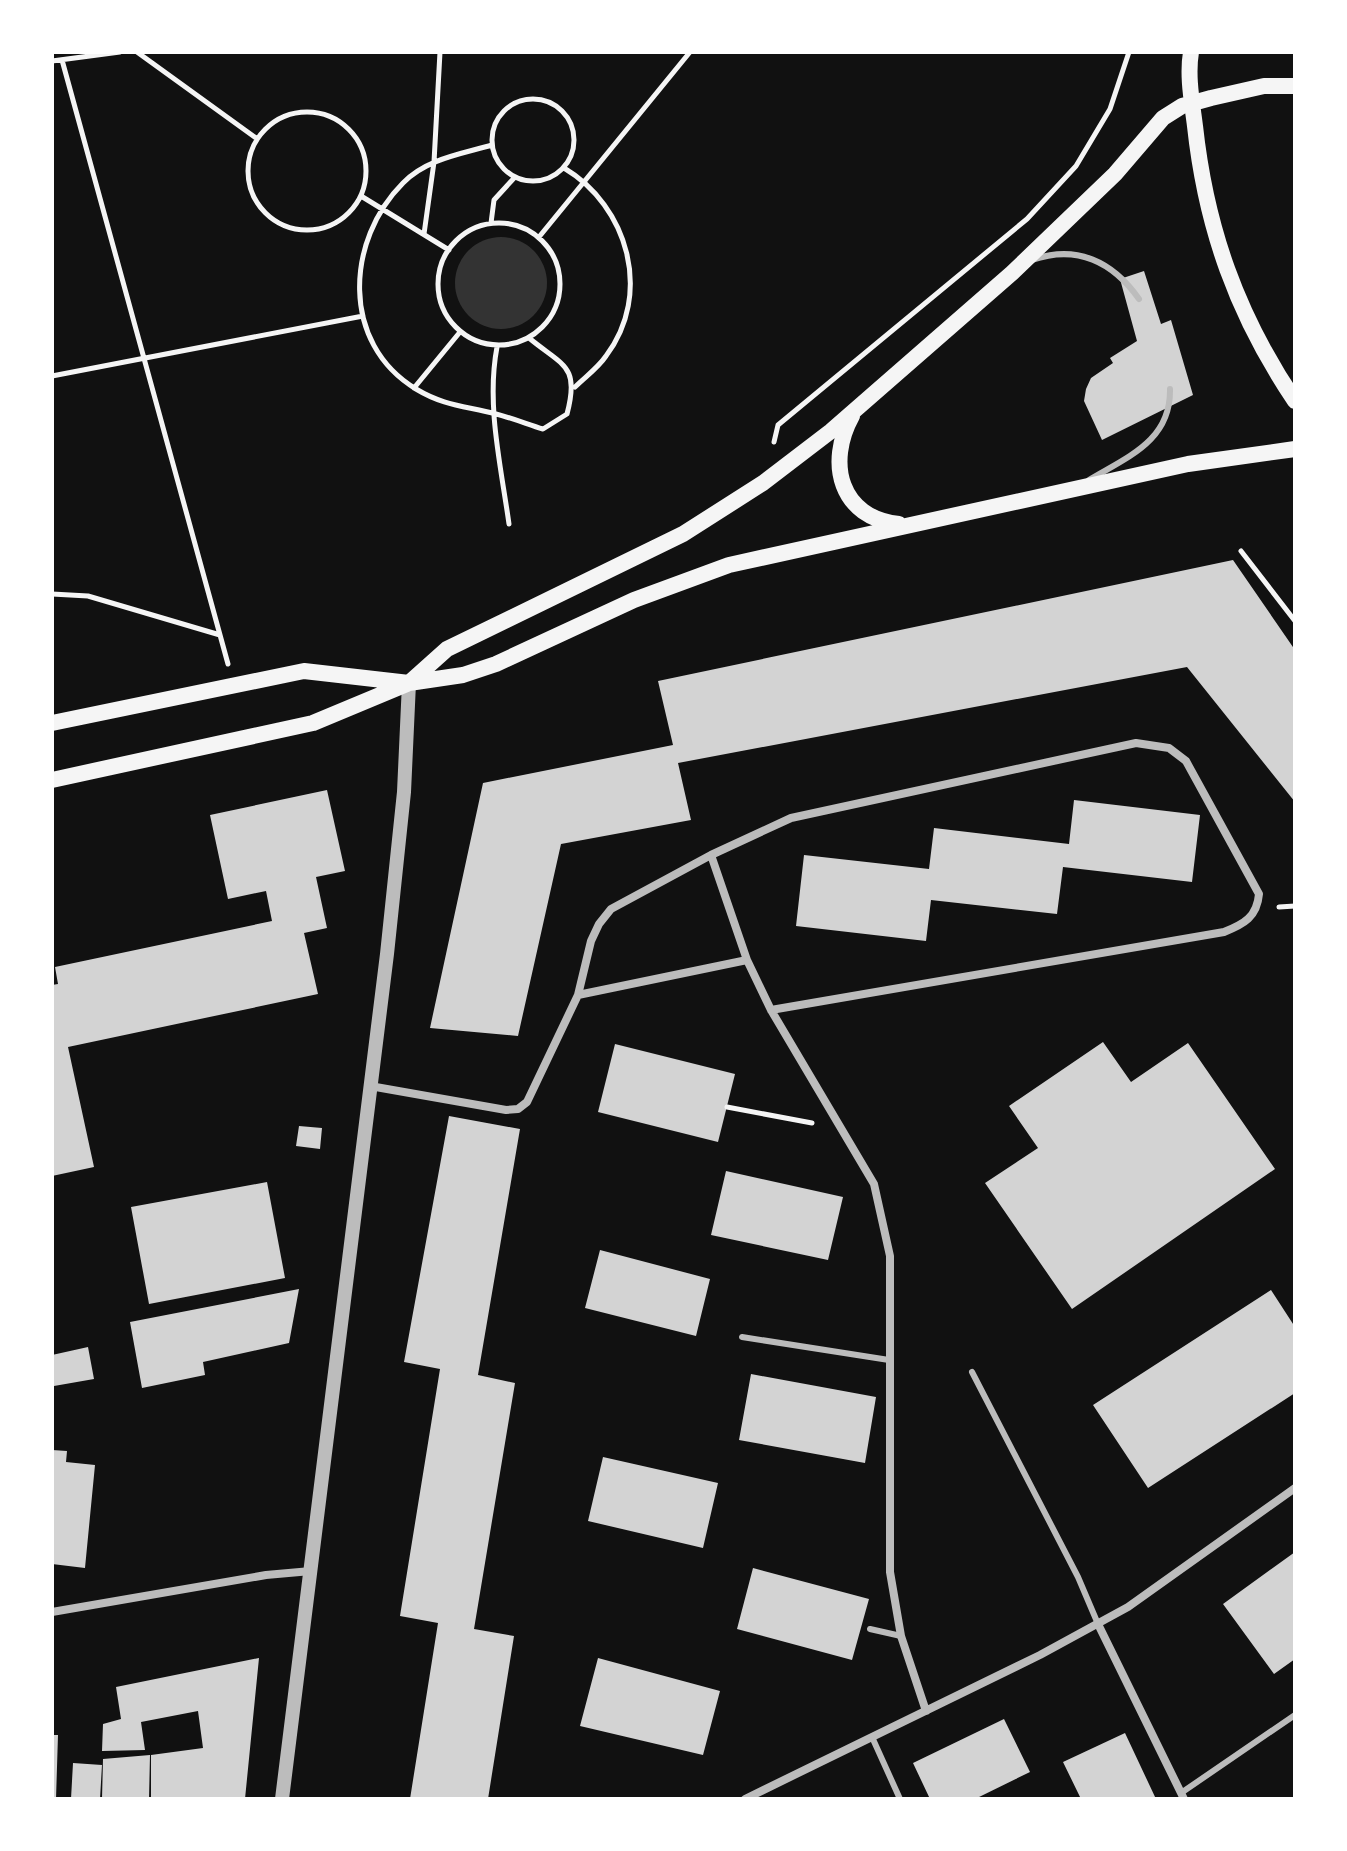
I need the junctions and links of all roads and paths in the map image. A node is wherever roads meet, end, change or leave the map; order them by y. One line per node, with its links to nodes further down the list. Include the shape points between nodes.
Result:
1 (120, 52): 7 (path)
2 (137, 52): 11 (path)
3 (440, 52): 13 (path)
4 (690, 52): 16 (path)
5 (1129, 52): 38 (path, via 1110,109 1076,166 1027,219 778,425)
6 (1191, 52): 10 (main road)
7 (62, 60): 8 (path); 29 (path)
8 (52, 61)
9 (1295, 86): 10 (main road, via 1264,86)
10 (1192, 103): 23 (main road, via 1154,126 1115,174); 34 (main road, via 1204,196 1225,270 1261,349)
11 (256, 138): 17 (path, via 275,120 301,111 328,115 351,129 365,153 367,179); 17 (path, via 246,168 253,199 274,222 304,232 334,226)
12 (492, 145): 13 (path); 14 (path, via 494,125 506,108 524,99 545,100 562,110 573,127 574,148); 15 (path, via 499,164)
13 (434, 162): 18 (path, via 404,181); 20 (path)
14 (564, 168): 15 (path, via 533,182); 16 (path)
15 (515, 177): 19 (path, via 494,200)
16 (586, 181): 21 (path); 31 (path, via 622,232 632,275 626,318 606,357)
17 (361, 196): 18 (path)
18 (382, 209): 20 (path); 25 (path, via 362,248 358,282)
19 (491, 224): 21 (path, via 520,226); 22 (path, via 476,227)
20 (424, 234): 22 (path)
21 (539, 237): 27 (path, via 555,256 562,281 558,306)
22 (449, 250): 26 (path, via 438,278 440,301)
23 (1012, 273): 24 (lane, via 1040,258 1081,255 1112,268); 35 (main road)
24 (1139, 299)
25 (363, 316): 29 (path); 32 (path, via 374,344)
26 (460, 332): 28 (path); 32 (path)
27 (529, 338): 28 (path); 31 (path, via 566,366)
28 (498, 346): 36 (path, via 492,374)
29 (141, 357): 30 (path); 45 (path)
30 (52, 376)
31 (575, 387): 36 (path, via 567,414 543,429)
32 (414, 388): 36 (path, via 452,407)
33 (1170, 389): 39 (lane, via 1167,416 1155,437)
34 (1295, 401)
35 (859, 407): 38 (main road); 40 (main road, via 840,442 845,488 859,510 872,518)
36 (494, 413): 41 (path)
37 (1295, 449): 39 (main road)
38 (763, 483): 46 (main road, via 683,534 447,649)
39 (1076, 488): 40 (main road)
40 (916, 523): 46 (main road, via 729,565 634,600 496,664)
41 (509, 524)
42 (1241, 551): 44 (path)
43 (52, 594): 45 (path, via 88,596)
44 (1295, 621)
45 (220, 635): 47 (path)
46 (409, 683): 47 (main road, via 304,671); 49 (main road, via 313,723); 54 (street, via 404,792)
47 (232, 684): 48 (main road)
48 (52, 723)
49 (52, 780)
50 (711, 855): 51 (street); 52 (street, via 611,909 591,941); 53 (street, via 791,818 1151,743 1186,761 1259,894 1258,907 1245,923 1224,932)
51 (747, 960): 52 (street); 53 (street)
52 (578, 995): 54 (street, via 527,1102 518,1109)
53 (771, 1010): 56 (street)
54 (370, 1086): 61 (street)
55 (727, 1107): 56 (path)
56 (839, 1128): 58 (street, via 874,1184 887,1230)
57 (742, 1337): 58 (lane)
58 (889, 1360): 65 (street, via 888,1548)
59 (972, 1372): 63 (lane)
60 (1295, 1488): 63 (street)
61 (311, 1571): 62 (street); 70 (street)
62 (52, 1612)
63 (1098, 1624): 66 (street); 69 (street)
64 (870, 1629): 65 (lane)
65 (901, 1636): 66 (street)
66 (926, 1711): 68 (street)
67 (1295, 1715): 69 (lane)
68 (872, 1737): 71 (street); 72 (lane)
69 (1183, 1796)
70 (282, 1799)
71 (745, 1799)
72 (900, 1799)

